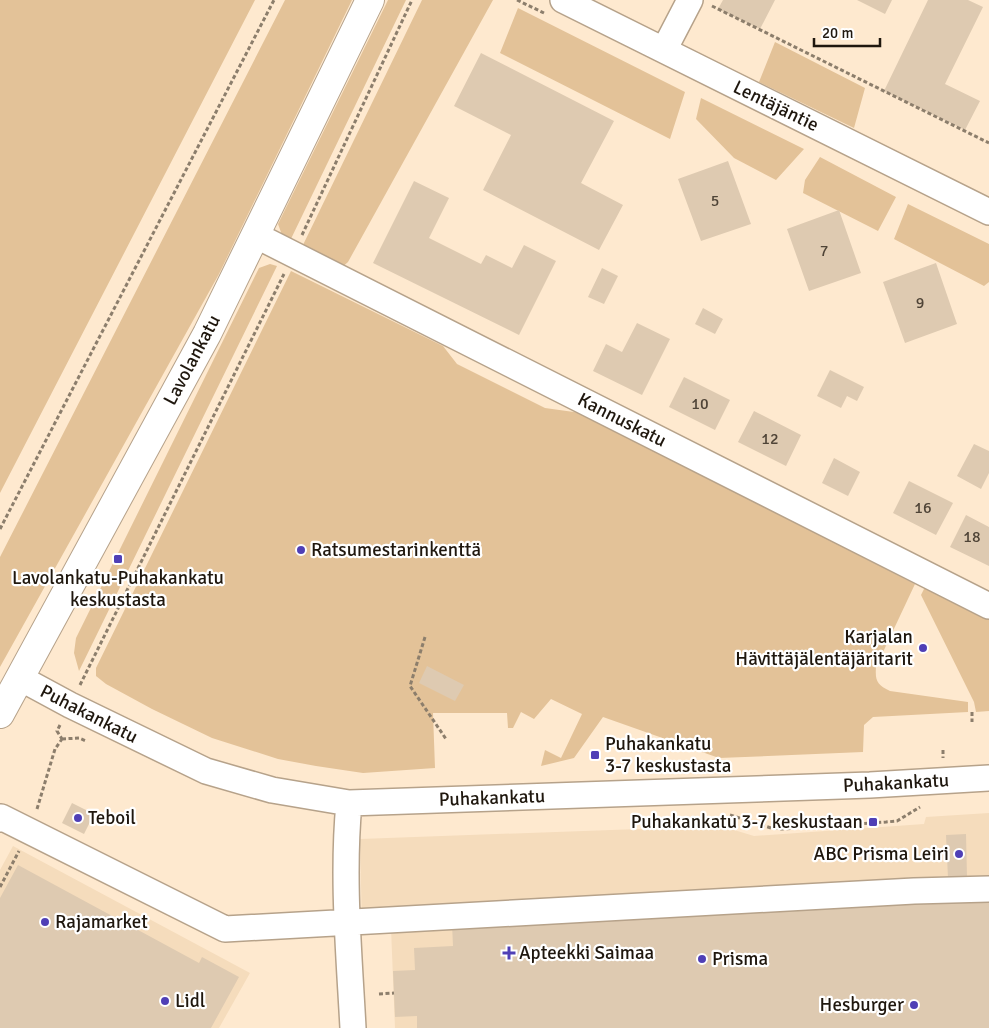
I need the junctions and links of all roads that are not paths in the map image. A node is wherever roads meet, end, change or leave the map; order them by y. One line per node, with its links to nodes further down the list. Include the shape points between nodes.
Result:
1 (370, 0): 6 (main road, Lavolankatu)
2 (562, 0): 4 (street, Lentäjäntie)
3 (698, 2): 4 (street)
4 (664, 50): 5 (street, Lentäjäntie)
5 (989, 212)
6 (255, 235): 7 (street, Kannuskatu); 8 (main road, Lavolankatu, via 207,334)
7 (989, 606)
8 (20, 678): 9 (main road, Lavolankatu); 11 (street, Puhakankatu, via 70,706 206,771 272,790)
9 (0, 714)
10 (989, 778): 11 (street, Puhakankatu)
11 (349, 803): 14 (street)
12 (0, 819): 14 (street, via 224,929)
13 (989, 889): 14 (street)
14 (347, 922): 15 (street)
15 (353, 1028)

